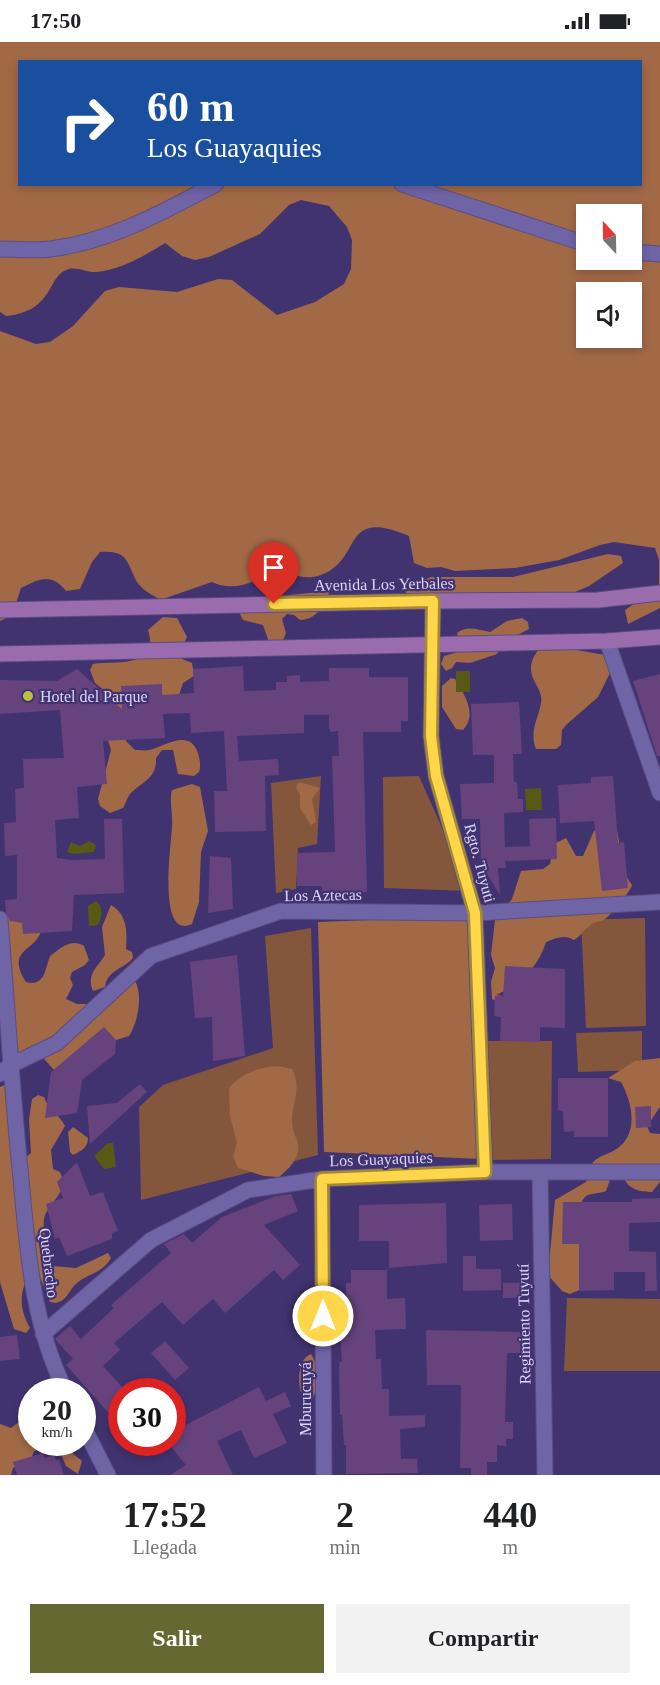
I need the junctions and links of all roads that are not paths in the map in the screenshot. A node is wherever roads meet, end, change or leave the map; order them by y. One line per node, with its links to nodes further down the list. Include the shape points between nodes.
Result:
1 (212, 186): 4 (street, via 148,220 100,239 50,249)
2 (408, 186): 3 (street)
3 (576, 241)
4 (0, 249)
5 (642, 253): 6 (street)
6 (660, 254)
7 (660, 592): 8 (street, Avenida Los Yerbales, via 598,600)
8 (433, 601): 9 (street, Avenida Los Yerbales); 12 (street, Rgto. Tuyuti)
9 (0, 610)
10 (660, 637): 11 (street)
11 (607, 641): 12 (street); 14 (street)
12 (431, 645): 13 (street); 16 (street, Rgto. Tuyuti, via 431,736 436,776)
13 (0, 654)
14 (660, 793)
15 (660, 902): 16 (street, Los Aztecas)
16 (475, 913): 18 (street, Los Aztecas, via 282,912 151,957 57,1043); 19 (street, Rgto. Tuyuti)
17 (0, 919): 18 (street, Quebracho)
18 (5, 1070): 23 (street, Quebracho, via 32,1293)
19 (485, 1172): 21 (street, Los Guayaquies); 22 (street, Los Guayaquies)
20 (660, 1172): 21 (street, Los Guayaquies)
21 (540, 1173): 28 (street, Regimiento Tuyutí)
22 (322, 1179): 23 (street, Los Guayaquies, via 248,1190 150,1240); 27 (street, Mburucuyá)
23 (43, 1334): 24 (street, Quebracho)
24 (59, 1378)
25 (96, 1451): 26 (street)
26 (108, 1475)
27 (324, 1475)
28 (545, 1475)

